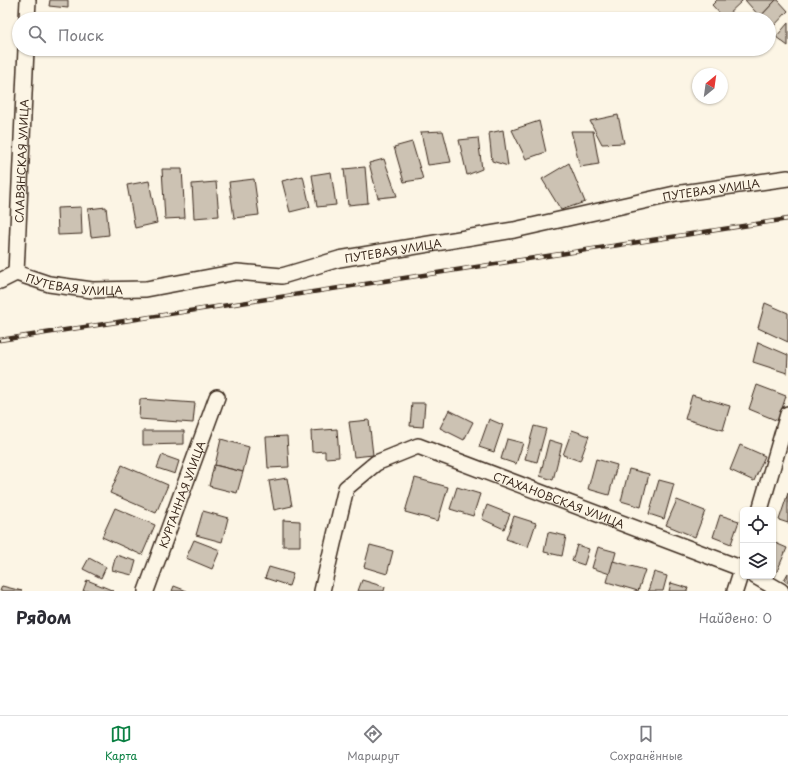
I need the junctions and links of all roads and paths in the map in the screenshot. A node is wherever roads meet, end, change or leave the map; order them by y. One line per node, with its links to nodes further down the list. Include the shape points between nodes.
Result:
1 (28, 0): 2 (street)
2 (27, 12)
3 (26, 56): 5 (street, СЛАВЯНСКАЯ УЛИЦА)
4 (788, 178): 5 (street, ПУТЕВАЯ УЛИЦА, via 675,194 514,230 339,259 282,276 237,272 146,288 92,290 49,284)
5 (16, 273): 6 (street, ПУТЕВАЯ УЛИЦА)
6 (0, 281)
7 (217, 397): 13 (street, КУРГАННАЯ УЛИЦА)
8 (788, 414): 9 (street)
9 (761, 507)
10 (740, 568): 14 (street, СТАХАНОВСКАЯ УЛИЦА, via 418,446 376,463 346,488)
11 (741, 579): 15 (street)
12 (761, 579): 16 (street, СТАХАНОВСКАЯ УЛИЦА)
13 (146, 591)
14 (322, 591)
15 (735, 591)
16 (781, 591)

